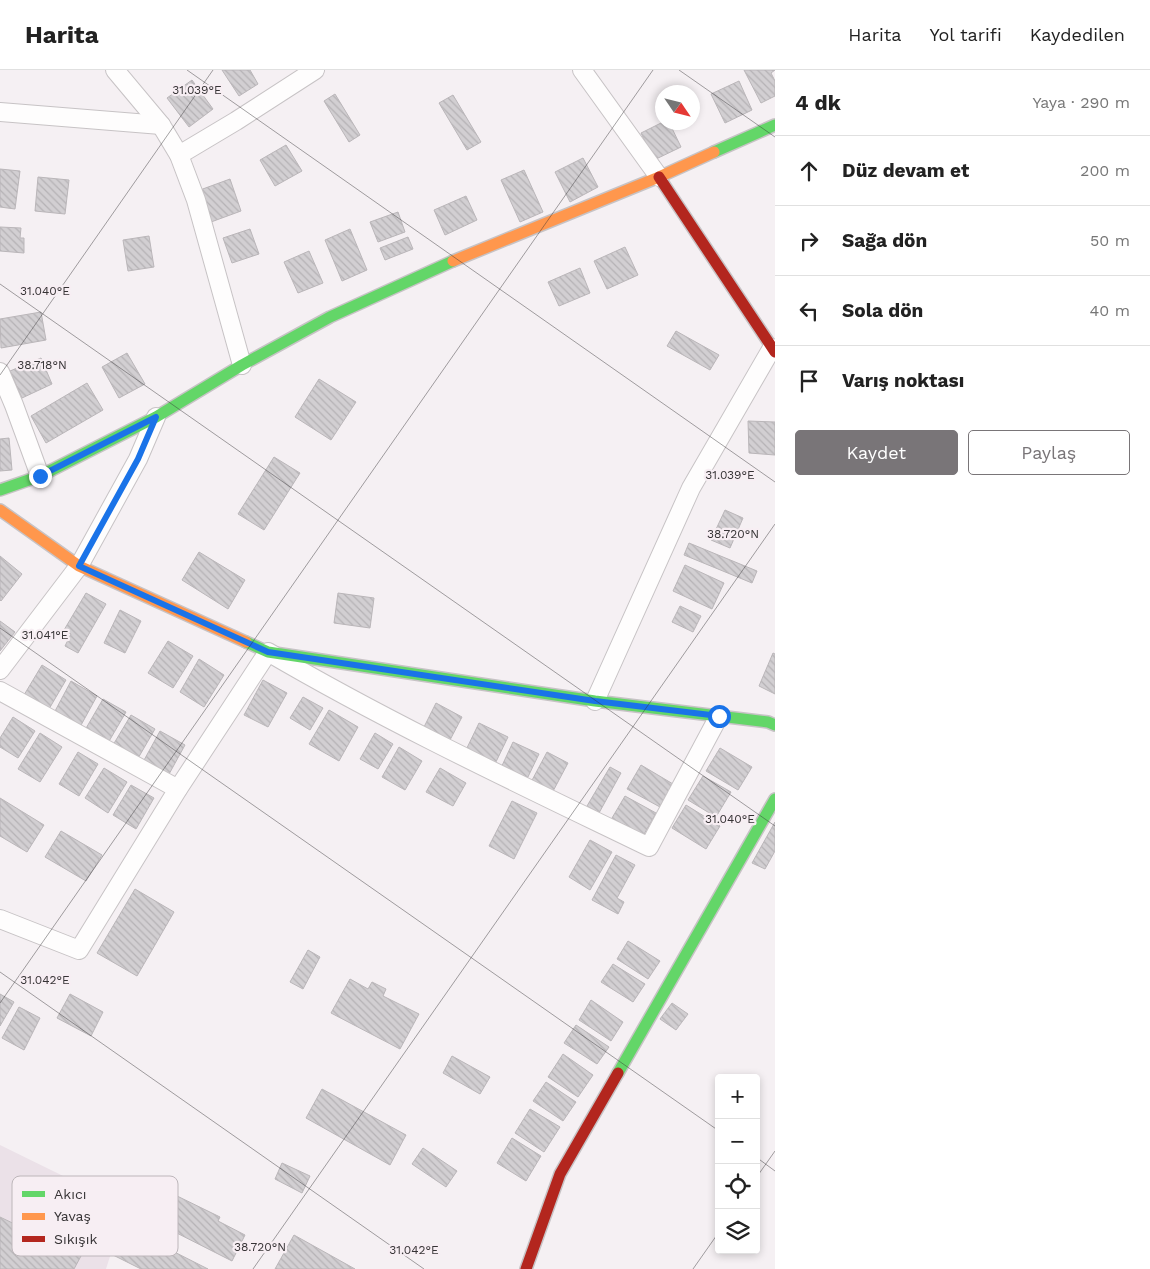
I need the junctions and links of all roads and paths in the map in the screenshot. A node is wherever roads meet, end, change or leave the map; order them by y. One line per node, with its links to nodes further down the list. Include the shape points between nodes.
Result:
1 (115, 70): 5 (street)
2 (315, 70): 7 (street)
3 (582, 70): 8 (street)
4 (0, 112): 5 (street)
5 (161, 125): 7 (street)
6 (775, 125): 8 (street)
7 (179, 155): 10 (street, via 196,200)
8 (659, 177): 9 (street); 10 (street, via 446,264 330,318)
9 (773, 350): 20 (street, via 690,488)
10 (242, 365): 12 (street)
11 (0, 372): 13 (street)
12 (156, 417): 13 (street); 16 (street, via 138,459)
13 (40, 476): 14 (street)
14 (0, 490)
15 (0, 510): 16 (street)
16 (79, 566): 17 (street); 18 (street)
17 (268, 652): 20 (street); 21 (street, via 326,686 649,847); 23 (street)
18 (0, 670)
19 (0, 691): 23 (street)
20 (595, 701): 21 (street)
21 (719, 716): 22 (street)
22 (775, 725)
23 (178, 789): 25 (street, via 79,950)
24 (775, 799): 26 (street, via 560,1174)
25 (0, 919)
26 (526, 1269)

